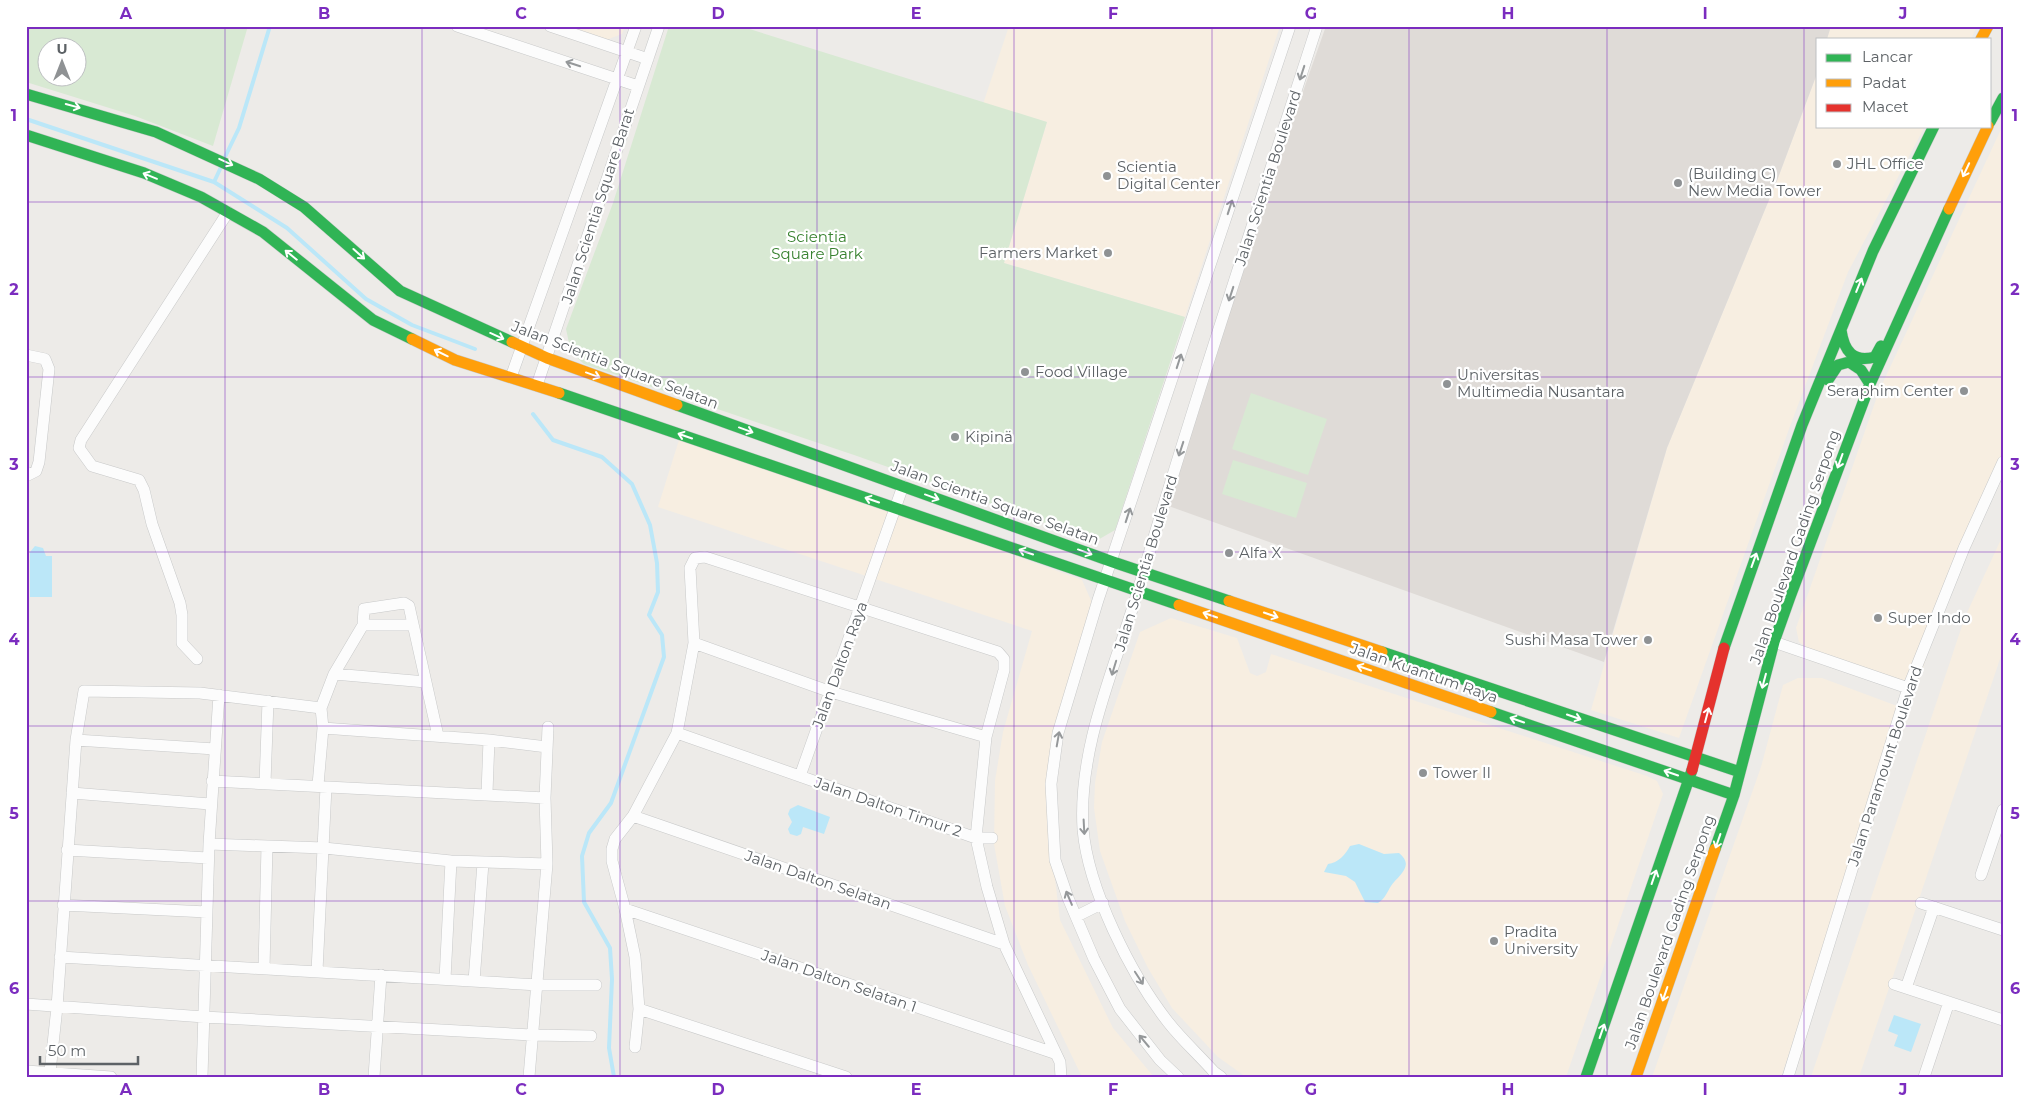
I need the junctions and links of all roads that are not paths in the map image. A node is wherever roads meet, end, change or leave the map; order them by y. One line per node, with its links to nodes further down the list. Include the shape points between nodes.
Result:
1 (457, 26): 11 (street, one-way to 1)
2 (550, 26): 9 (street)
3 (636, 26): 9 (street, Jalan Scientia Square Barat)
4 (659, 26): 10 (street, Jalan Scientia Square Barat)
5 (1290, 26): 33 (street, Jalan Scientia Boulevard, one-way to 5)
6 (1317, 26): 34 (street, Jalan Scientia Boulevard, one-way to 34)
7 (1988, 26): 8 (street)
8 (1982, 38)
9 (628, 51): 10 (street); 11 (street, Jalan Scientia Square Barat)
10 (648, 58): 12 (street, Jalan Scientia Square Barat)
11 (619, 79): 12 (street); 22 (street, Jalan Scientia Square Barat)
12 (638, 86): 24 (street, Jalan Scientia Square Barat)
13 (26, 94): 22 (street, Jalan Scientia Square Selatan, one-way to 22, via 156,132 251,175 304,207 400,291)
14 (2003, 98): 15 (street)
15 (1992, 118)
16 (1933, 128): 21 (street, one-way to 16, via 1873,251)
17 (1987, 128): 20 (street, Jalan Boulevard Gading Serpong, one-way to 20)
18 (26, 135): 19 (street, one-way to 18, via 144,173)
19 (228, 212): 25 (street, one-way to 19, via 455,360 373,320 263,232); 42 (street, via 86,432 79,448 92,466 139,480 180,603 182,643)
20 (1912, 287): 21 (street, via 1903,292 1875,357 1866,360 1850,356 1842,343); 26 (street, Jalan Boulevard Gading Serpong)
21 (1840, 330): 28 (street)
22 (523, 347): 24 (street, Jalan Scientia Square Selatan); 25 (street, Jalan Scientia Square Barat)
23 (32, 355): 30 (street, via 45,360 49,368 39,462 36,471)
24 (547, 358): 27 (street, Jalan Scientia Square Barat); 31 (street, Jalan Scientia Square Selatan, one-way to 31)
25 (511, 377): 27 (street)
26 (1870, 384): 28 (street, via 1858,364 1838,364 1831,370 1813,418); 40 (street, Jalan Boulevard Gading Serpong, one-way to 40)
27 (537, 385): 32 (street, one-way to 27)
28 (1802, 425): 59 (street, one-way to 28, via 1729,630)
29 (2003, 462): 45 (street, Jalan Paramount Boulevard, via 1964,548)
30 (27, 476)
31 (903, 486): 32 (street, Jalan Dalton Raya); 33 (street, Jalan Scientia Square Selatan, one-way to 33)
32 (896, 508): 35 (street, one-way to 32); 37 (street, Jalan Dalton Raya)
33 (1113, 562): 34 (street, Jalan Scientia Square Selatan); 35 (street, Jalan Scientia Boulevard)
34 (1142, 571): 36 (street, Jalan Scientia Boulevard); 59 (street, Jalan Kuantum Raya, one-way to 59)
35 (1105, 579): 36 (street, Jalan Kuantum Raya); 91 (street, Jalan Scientia Boulevard, one-way to 35, via 1055,860 1051,784 1058,733)
36 (1138, 590): 62 (street, Jalan Kuantum Raya, one-way to 36); 86 (street, Jalan Scientia Boulevard, one-way to 86, via 1092,738 1085,783 1084,829 1090,870)
37 (861, 608): 41 (street, via 705,557 695,558 690,568); 46 (street, Jalan Dalton Raya); 54 (street, via 998,652 1004,659 1004,670)
38 (363, 625): 39 (street); 39 (street, via 363,612 368,607 404,603 409,606); 43 (street)
39 (412, 626): 44 (street)
40 (1774, 642): 45 (street); 60 (street, Jalan Boulevard Gading Serpong, one-way to 60)
41 (694, 643): 46 (street); 52 (street)
42 (197, 659)
43 (334, 674): 44 (street); 49 (street)
44 (426, 682): 53 (street)
45 (1908, 688): 129 (street, Jalan Paramount Boulevard)
46 (831, 692): 54 (street); 61 (street, Jalan Dalton Raya)
47 (219, 695): 48 (street); 55 (street, via 86,690 82,695); 58 (street)
48 (268, 701): 49 (street); 64 (street)
49 (321, 708): 51 (street)
50 (548, 727): 57 (street)
51 (323, 728): 53 (street); 65 (street)
52 (677, 733): 61 (street, Jalan Dalton Timur 2); 72 (street)
53 (438, 736): 56 (street)
54 (986, 737): 73 (street)
55 (76, 740): 58 (street); 66 (street)
56 (489, 740): 57 (street); 67 (street)
57 (547, 747): 69 (street)
58 (215, 749): 63 (street)
59 (1696, 758): 60 (street, Jalan Kuantum Raya); 62 (street)
60 (1740, 772): 68 (street, Jalan Boulevard Gading Serpong)
61 (800, 776): 73 (street, Jalan Dalton Timur 2)
62 (1688, 779): 68 (street, Jalan Kuantum Raya); 127 (street, one-way to 62)
63 (212, 781): 64 (street); 70 (street)
64 (265, 783): 65 (street)
65 (322, 786): 67 (street); 78 (street)
66 (72, 793): 70 (street); 79 (street)
67 (487, 793): 69 (street)
68 (1734, 795): 128 (street, Jalan Boulevard Gading Serpong, one-way to 128)
69 (545, 798): 83 (street)
70 (210, 804): 76 (street)
71 (2003, 810): 75 (street)
72 (632, 816): 89 (street, via 615,838 612,849 612,861); 93 (street, Jalan Dalton Selatan)
73 (976, 838): 74 (street, Jalan Dalton Timur 2); 93 (street)
74 (992, 838)
75 (1998, 839): 84 (street)
76 (208, 844): 77 (street); 80 (street)
77 (267, 846): 78 (street); 96 (street)
78 (324, 848): 81 (street); 97 (street)
79 (67, 850): 80 (street); 87 (street)
80 (208, 858): 90 (street)
81 (452, 861): 82 (street); 99 (street)
82 (482, 863): 83 (street); 100 (street)
83 (547, 864): 102 (street)
84 (1981, 875)
85 (1921, 902): 88 (street)
86 (1103, 903): 91 (street); 126 (street, Jalan Scientia Boulevard, one-way to 126, via 1130,963 1168,1021)
87 (64, 905): 90 (street); 94 (street)
88 (1934, 907): 92 (street); 104 (street)
89 (625, 908): 108 (street, via 635,957); 115 (street, Jalan Dalton Selatan 1)
90 (207, 912): 95 (street)
91 (1077, 916): 125 (street, Jalan Scientia Boulevard, one-way to 91, via 1160,1060 1120,1009 1094,959)
92 (2003, 930)
93 (1004, 944): 115 (street)
94 (60, 957): 95 (street); 107 (street)
95 (205, 964): 96 (street); 109 (street)
96 (264, 968): 97 (street)
97 (317, 971): 98 (street)
98 (381, 975): 99 (street); 111 (street)
99 (446, 979): 100 (street)
100 (474, 981): 102 (street)
101 (1894, 984): 104 (street)
102 (538, 985): 103 (street); 112 (street)
103 (596, 985)
104 (1906, 988): 105 (street)
105 (1949, 1002): 110 (street); 130 (street)
106 (26, 1004): 107 (street)
107 (57, 1006): 109 (street); 117 (street)
108 (639, 1009): 114 (street); 123 (street)
109 (204, 1017): 111 (street); 120 (street)
110 (2003, 1020)
111 (378, 1027): 112 (street); 121 (street)
112 (532, 1035): 113 (street); 122 (street)
113 (591, 1036)
114 (635, 1047)
115 (1054, 1053): 124 (street, via 1060,1062)
116 (26, 1071): 117 (street)
117 (50, 1072): 118 (street)
118 (81, 1076): 119 (street)
119 (111, 1077)
120 (202, 1077)
121 (374, 1077)
122 (529, 1077)
123 (846, 1077)
124 (1061, 1077)
125 (1178, 1077)
126 (1221, 1077)
127 (1586, 1077)
128 (1636, 1077)
129 (1788, 1077)
130 (1924, 1077)

